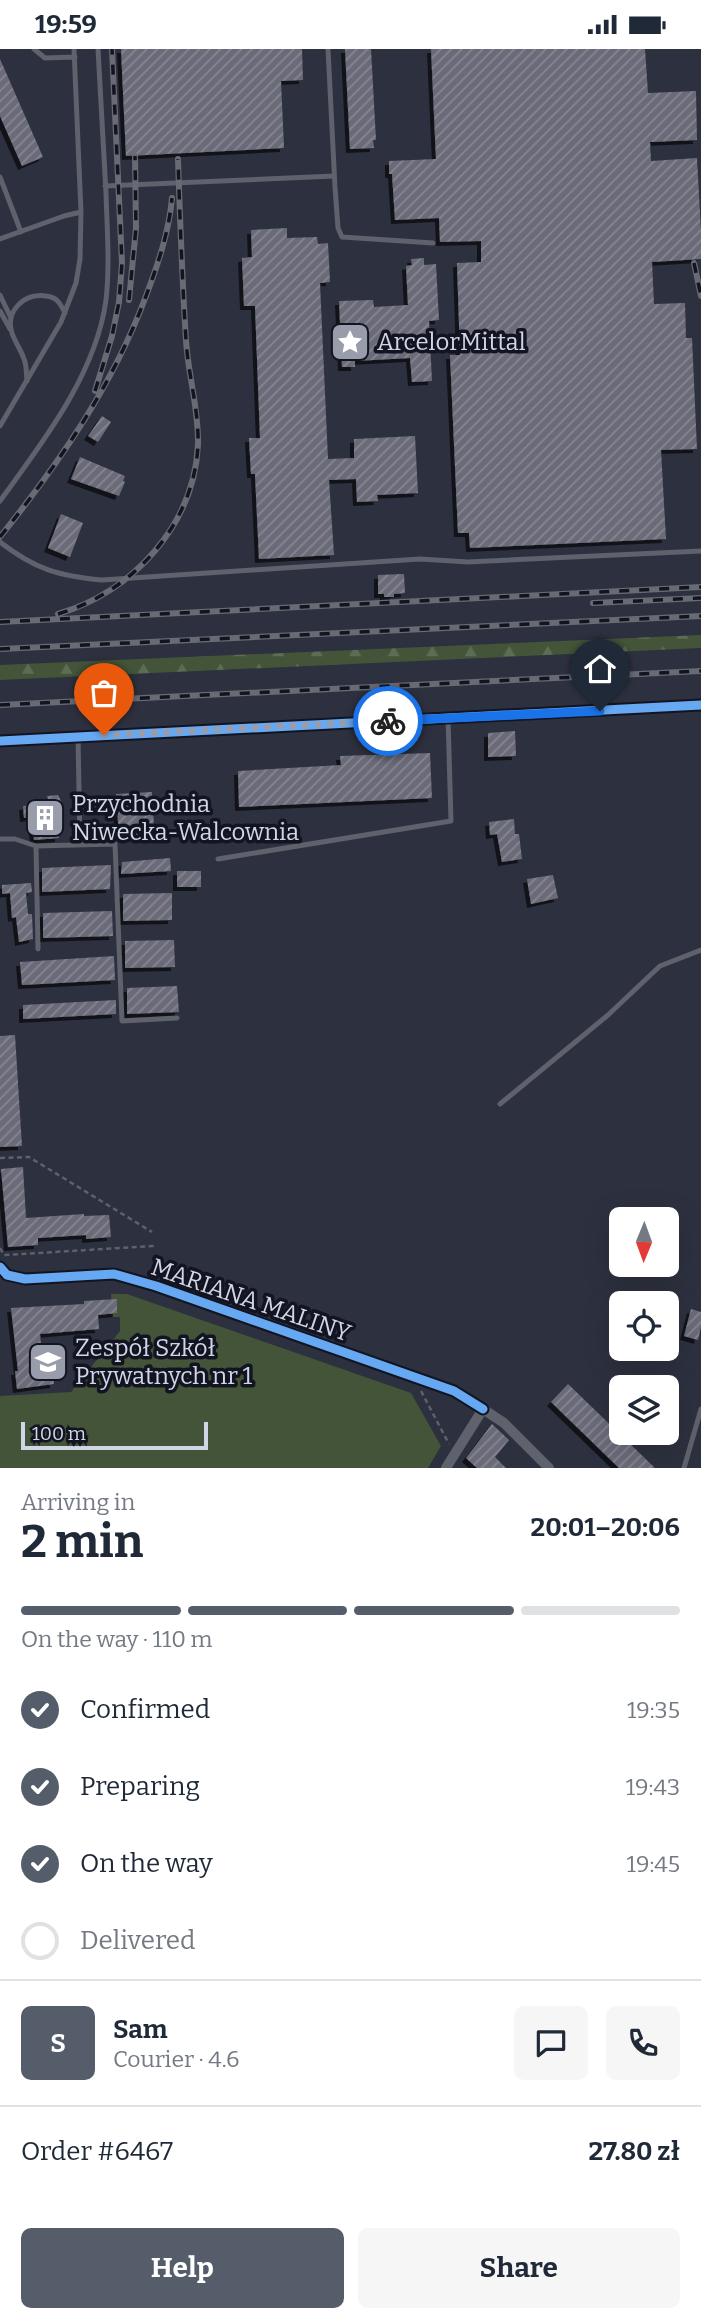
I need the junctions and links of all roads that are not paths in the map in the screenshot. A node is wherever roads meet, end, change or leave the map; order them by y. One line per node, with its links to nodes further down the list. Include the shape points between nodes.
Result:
1 (33, 49): 5 (lane, via 45,58)
2 (74, 49): 5 (lane)
3 (98, 49): 8 (lane)
4 (328, 49): 6 (lane)
5 (75, 57): 9 (lane)
6 (334, 176): 8 (lane); 12 (lane, via 342,237)
7 (0, 177): 10 (lane)
8 (105, 186): 20 (lane, via 107,274 100,323 71,395)
9 (81, 212): 10 (lane); 15 (lane, via 78,271)
10 (22, 232): 11 (lane)
11 (0, 239)
12 (433, 243)
13 (0, 295): 16 (lane)
14 (0, 311): 17 (lane)
15 (65, 313): 16 (lane, via 59,300 36,295 23,299); 18 (lane)
16 (11, 318): 17 (lane)
17 (11, 331): 18 (lane, via 25,360)
18 (27, 383): 19 (lane)
19 (0, 426)
20 (0, 501)
21 (0, 542): 22 (lane, via 41,569 102,580 420,559 468,562)
22 (701, 551)
23 (701, 705): 24 (street)
24 (447, 719): 25 (street); 30 (lane, via 451,821)
25 (78, 736): 26 (street); 28 (lane)
26 (0, 741)
27 (0, 839): 29 (lane)
28 (80, 845): 29 (lane); 33 (lane, via 115,844 122,1021)
29 (36, 846): 31 (lane)
30 (218, 859)
31 (38, 949)
32 (701, 950): 34 (lane, via 660,966)
33 (177, 1018)
34 (500, 1104)
35 (0, 1267): 36 (street, MARIANA MALINY, via 7,1275 24,1279 114,1274 156,1286 454,1391)
36 (483, 1409): 38 (street); 39 (street, MARIANA MALINY, via 504,1423)
37 (701, 1409): 40 (lane)
38 (446, 1468)
39 (549, 1468)
40 (684, 1468)

